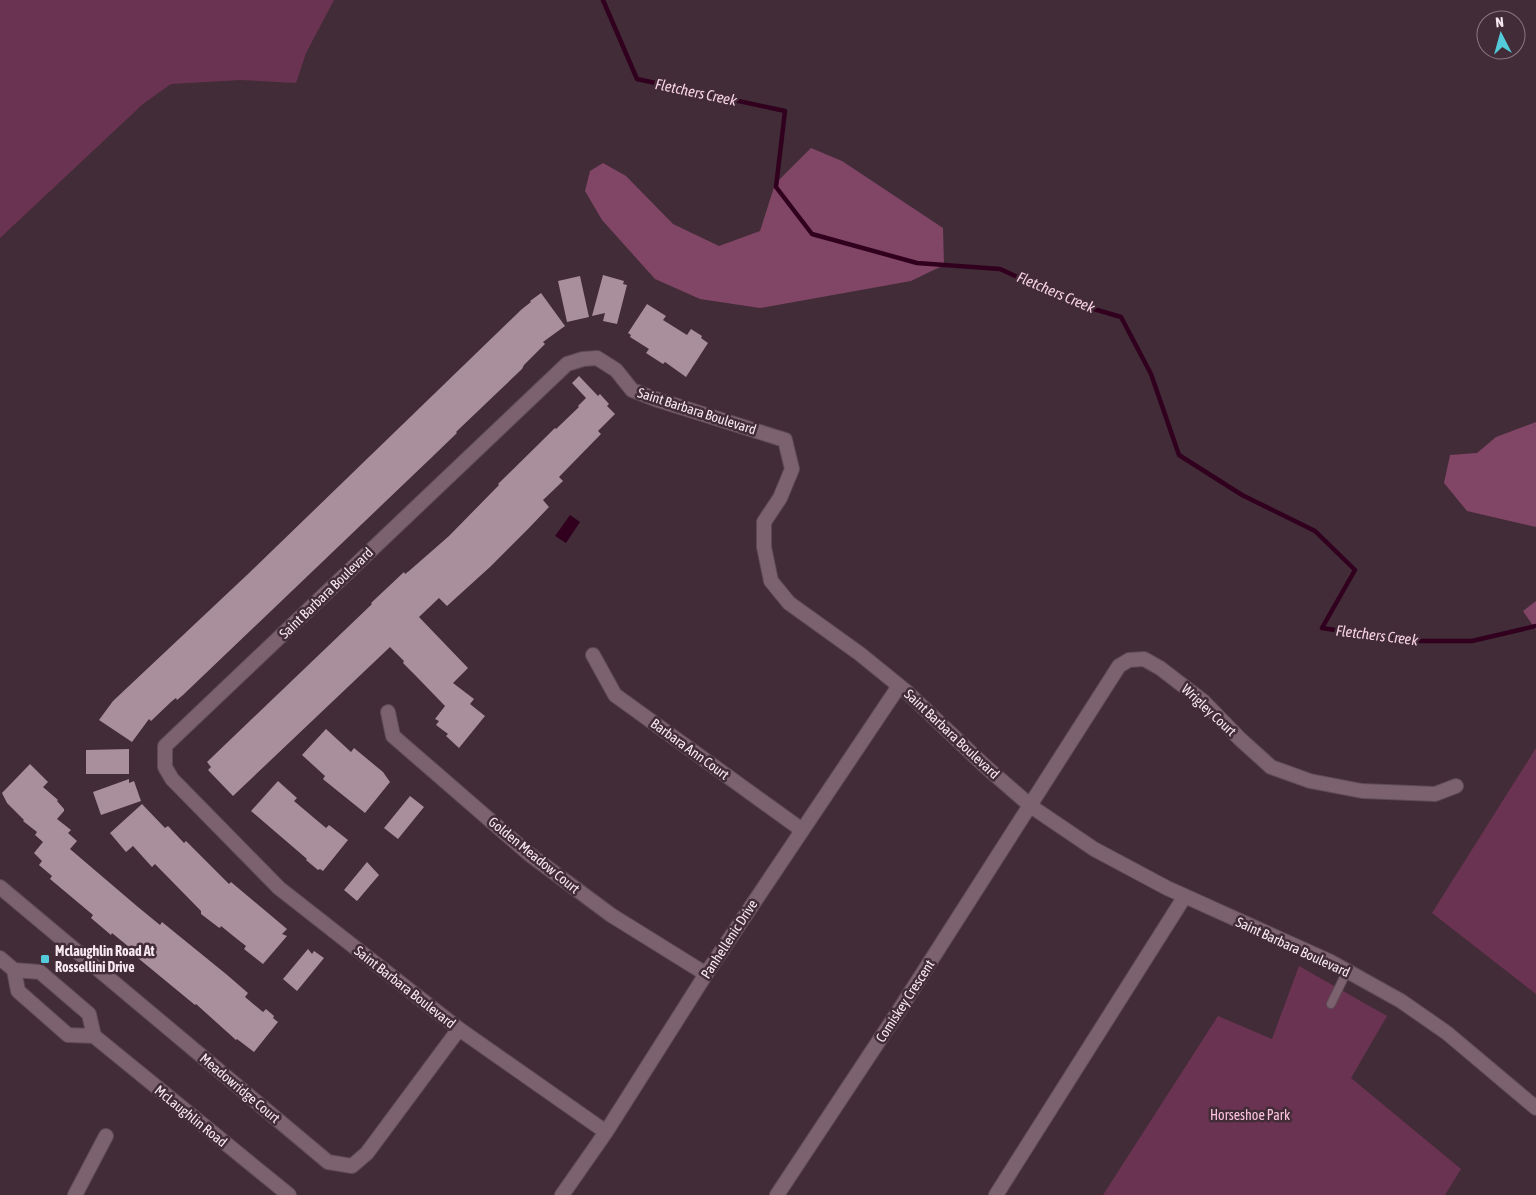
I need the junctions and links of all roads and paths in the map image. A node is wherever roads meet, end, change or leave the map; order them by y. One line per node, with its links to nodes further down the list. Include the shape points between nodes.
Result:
1 (593, 655): 6 (street, Barbara Ann Court, via 615,695)
2 (899, 686): 5 (street, Saint Barbara Boulevard); 6 (street, Panhellenic Drive); 14 (street, Saint Barbara Boulevard, via 789,603 771,581 764,546 764,522 780,498 792,469 785,440 632,390 616,370 597,358 567,364 166,746 165,767 172,779 279,888)
3 (388, 712): 12 (street, Golden Meadow Court, via 393,736 529,854 611,915)
4 (1456, 786): 5 (street, Wrigley Court, via 1435,794 1362,791 1310,781 1271,767 1203,701 1144,659 1129,660 1119,666)
5 (1030, 805): 8 (street, Saint Barbara Boulevard, via 1094,848); 22 (street, Comiskey Crescent)
6 (802, 830): 12 (street, Panhellenic Drive)
7 (0, 888): 14 (street, Meadowridge Court, via 328,1162 352,1166 367,1153)
8 (1185, 896): 11 (street, Saint Barbara Boulevard); 23 (street)
9 (0, 958): 10 (street)
10 (14, 970): 15 (street, via 40,972 89,1014); 15 (street, via 18,991 68,1035)
11 (1347, 971): 13 (lane); 16 (street, Saint Barbara Boulevard, via 1426,1018)
12 (706, 974): 17 (street, Panhellenic Drive)
13 (1331, 1004)
14 (459, 1029): 17 (street, Saint Barbara Boulevard)
15 (94, 1036): 20 (street, McLaughlin Road)
16 (1536, 1108)
17 (606, 1132): 21 (street, Panhellenic Drive)
18 (106, 1136): 19 (street)
19 (75, 1195)
20 (289, 1195)
21 (562, 1195)
22 (777, 1195)
23 (996, 1195)

